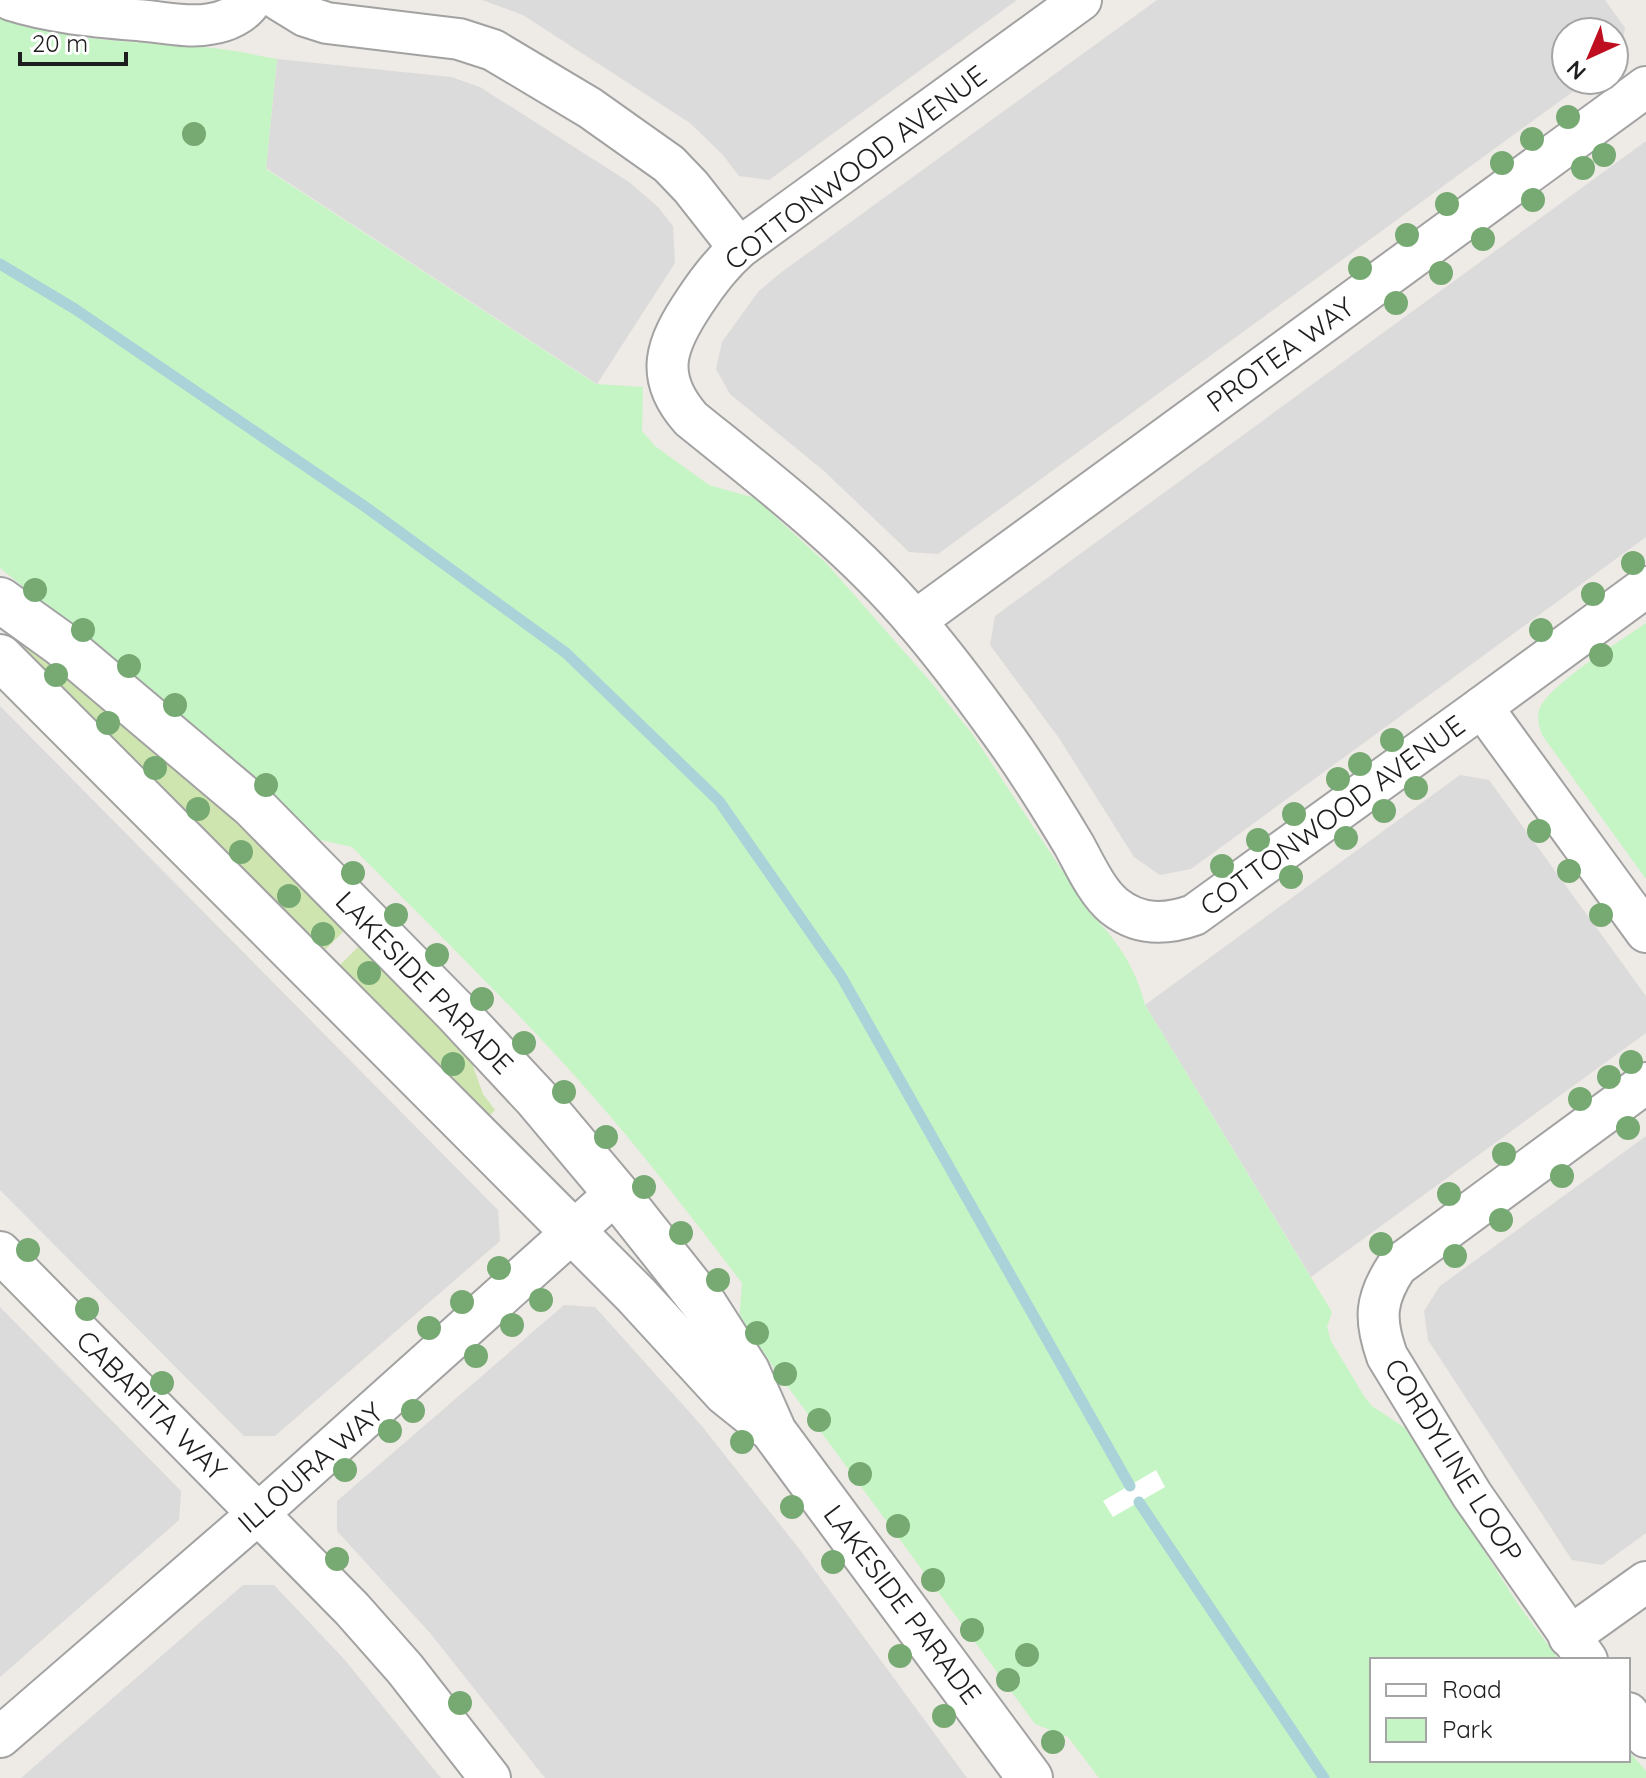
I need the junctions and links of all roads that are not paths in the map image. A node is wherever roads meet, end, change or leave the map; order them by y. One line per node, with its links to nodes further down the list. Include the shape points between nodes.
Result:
1 (11, 0): 2 (street, via 75,14 184,25 231,18)
2 (252, 0)
3 (279, 0): 6 (street, via 327,23 446,36 493,50 590,108 669,164)
4 (1081, 0): 6 (street, COTTONWOOD AVENUE)
5 (1646, 87): 9 (street, PROTEA WAY)
6 (739, 248): 9 (street, COTTONWOOD AVENUE, via 710,279 672,339 668,381 676,402 798,506)
7 (1646, 587): 11 (street, COTTONWOOD AVENUE)
8 (0, 600): 14 (street, LAKESIDE PARADE, via 96,673 253,806 454,1010)
9 (915, 621): 11 (street, COTTONWOOD AVENUE, via 998,727 1112,904 1150,922 1194,915)
10 (0, 657): 15 (street, LAKESIDE PARADE)
11 (1482, 707): 12 (street)
12 (1646, 932)
13 (1646, 1083): 20 (street, CORDYLINE LOOP, via 1397,1266 1378,1309 1378,1333 1387,1356 1472,1495)
14 (616, 1193): 15 (street, ILLOURA WAY); 17 (street, LAKESIDE PARADE, via 704,1304 747,1371)
15 (573, 1234): 17 (street, LAKESIDE PARADE, via 726,1393); 18 (street, ILLOURA WAY)
16 (0, 1252): 18 (street, CABARITA WAY)
17 (774, 1432): 25 (street, LAKESIDE PARADE)
18 (259, 1513): 22 (street, ILLOURA WAY); 24 (street, CABARITA WAY, via 405,1669)
19 (1646, 1582): 20 (street)
20 (1578, 1648)
21 (1630, 1716): 23 (street)
22 (0, 1737)
23 (1646, 1737)
24 (490, 1778)
25 (1030, 1778)

